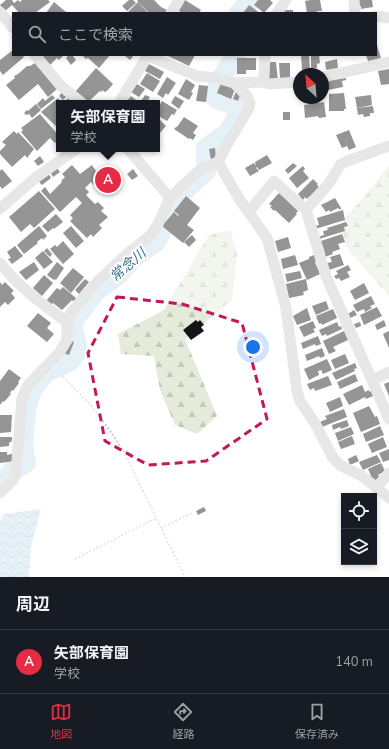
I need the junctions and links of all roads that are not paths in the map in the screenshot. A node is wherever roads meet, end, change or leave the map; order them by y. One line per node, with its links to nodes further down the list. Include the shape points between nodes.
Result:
1 (179, 0): 5 (street)
2 (286, 0): 6 (street)
3 (354, 0): 7 (street)
4 (0, 12): 10 (street)
5 (172, 12)
6 (278, 12)
7 (355, 12)
8 (377, 16): 9 (street)
9 (389, 18)
10 (12, 27)
11 (36, 56): 20 (street, via 60,85)
12 (147, 56): 21 (street)
13 (150, 56): 19 (street, via 197,76)
14 (265, 56): 17 (street, via 264,77)
15 (389, 62): 16 (street)
16 (329, 76)
17 (261, 82): 18 (street); 19 (street)
18 (293, 82)
19 (234, 83): 25 (street, via 247,96 250,108)
20 (78, 100)
21 (121, 100)
22 (389, 146): 28 (street, via 340,165 330,182)
23 (72, 152): 27 (street, via 34,179)
24 (131, 152): 26 (street)
25 (218, 162): 26 (street, via 201,169); 29 (street)
26 (170, 198): 31 (street, via 151,235 99,280 72,311)
27 (0, 209)
28 (306, 210): 29 (street, via 274,181); 33 (street, via 326,276)
29 (249, 212): 36 (street, via 267,238 286,308 300,401 333,458)
30 (0, 263): 31 (street, via 37,300)
31 (67, 322): 37 (street, via 67,340 60,353 28,385 22,398 16,473 13,480)
32 (389, 372): 33 (street)
33 (373, 380): 34 (street)
34 (389, 419)
35 (389, 473): 36 (street)
36 (376, 488): 38 (street)
37 (0, 492)
38 (389, 498)

